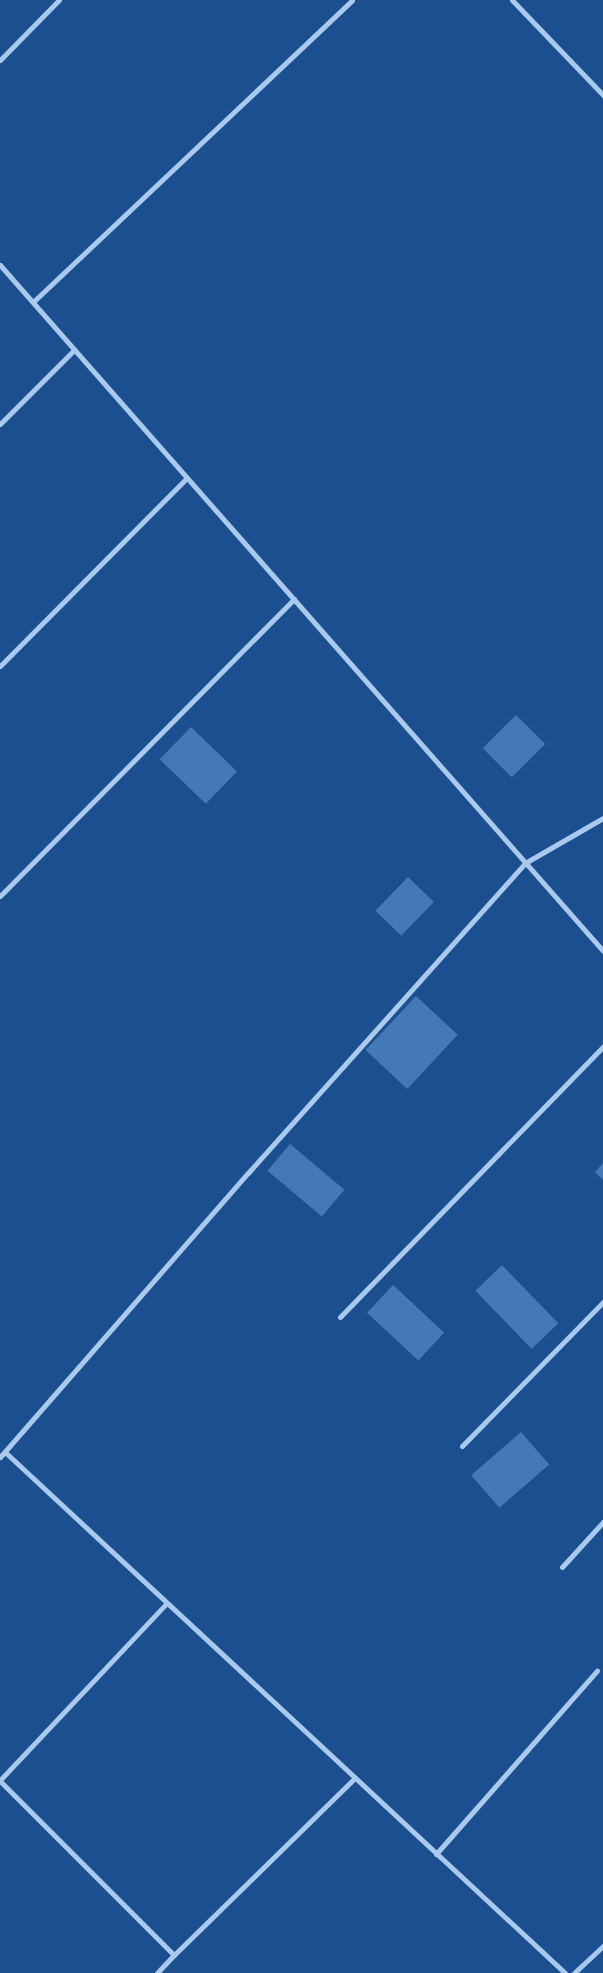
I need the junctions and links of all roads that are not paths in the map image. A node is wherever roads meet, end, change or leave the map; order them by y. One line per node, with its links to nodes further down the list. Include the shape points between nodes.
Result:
1 (59, 0): 4 (street)
2 (352, 0): 7 (street)
3 (512, 0): 5 (street)
4 (0, 60)
5 (603, 95)
6 (0, 266): 7 (street)
7 (33, 302): 8 (street)
8 (74, 350): 9 (street); 10 (street)
9 (0, 424)
10 (187, 478): 11 (street); 12 (street)
11 (294, 599): 14 (street); 15 (street)
12 (0, 666)
13 (603, 818): 14 (street)
14 (525, 863): 16 (street); 21 (street)
15 (0, 896)
16 (603, 951)
17 (603, 1047): 19 (street)
18 (603, 1302): 20 (street)
19 (340, 1318)
20 (462, 1446)
21 (5, 1452): 22 (street); 25 (street)
22 (0, 1457)
23 (603, 1522): 24 (street)
24 (562, 1567)
25 (167, 1603): 27 (street); 28 (street)
26 (598, 1671): 29 (street)
27 (355, 1778): 29 (street); 31 (street)
28 (0, 1780): 31 (street)
29 (436, 1854): 33 (street)
30 (603, 1946): 34 (street)
31 (174, 1955): 32 (street)
32 (157, 1973)
33 (565, 1973)
34 (574, 1973)

